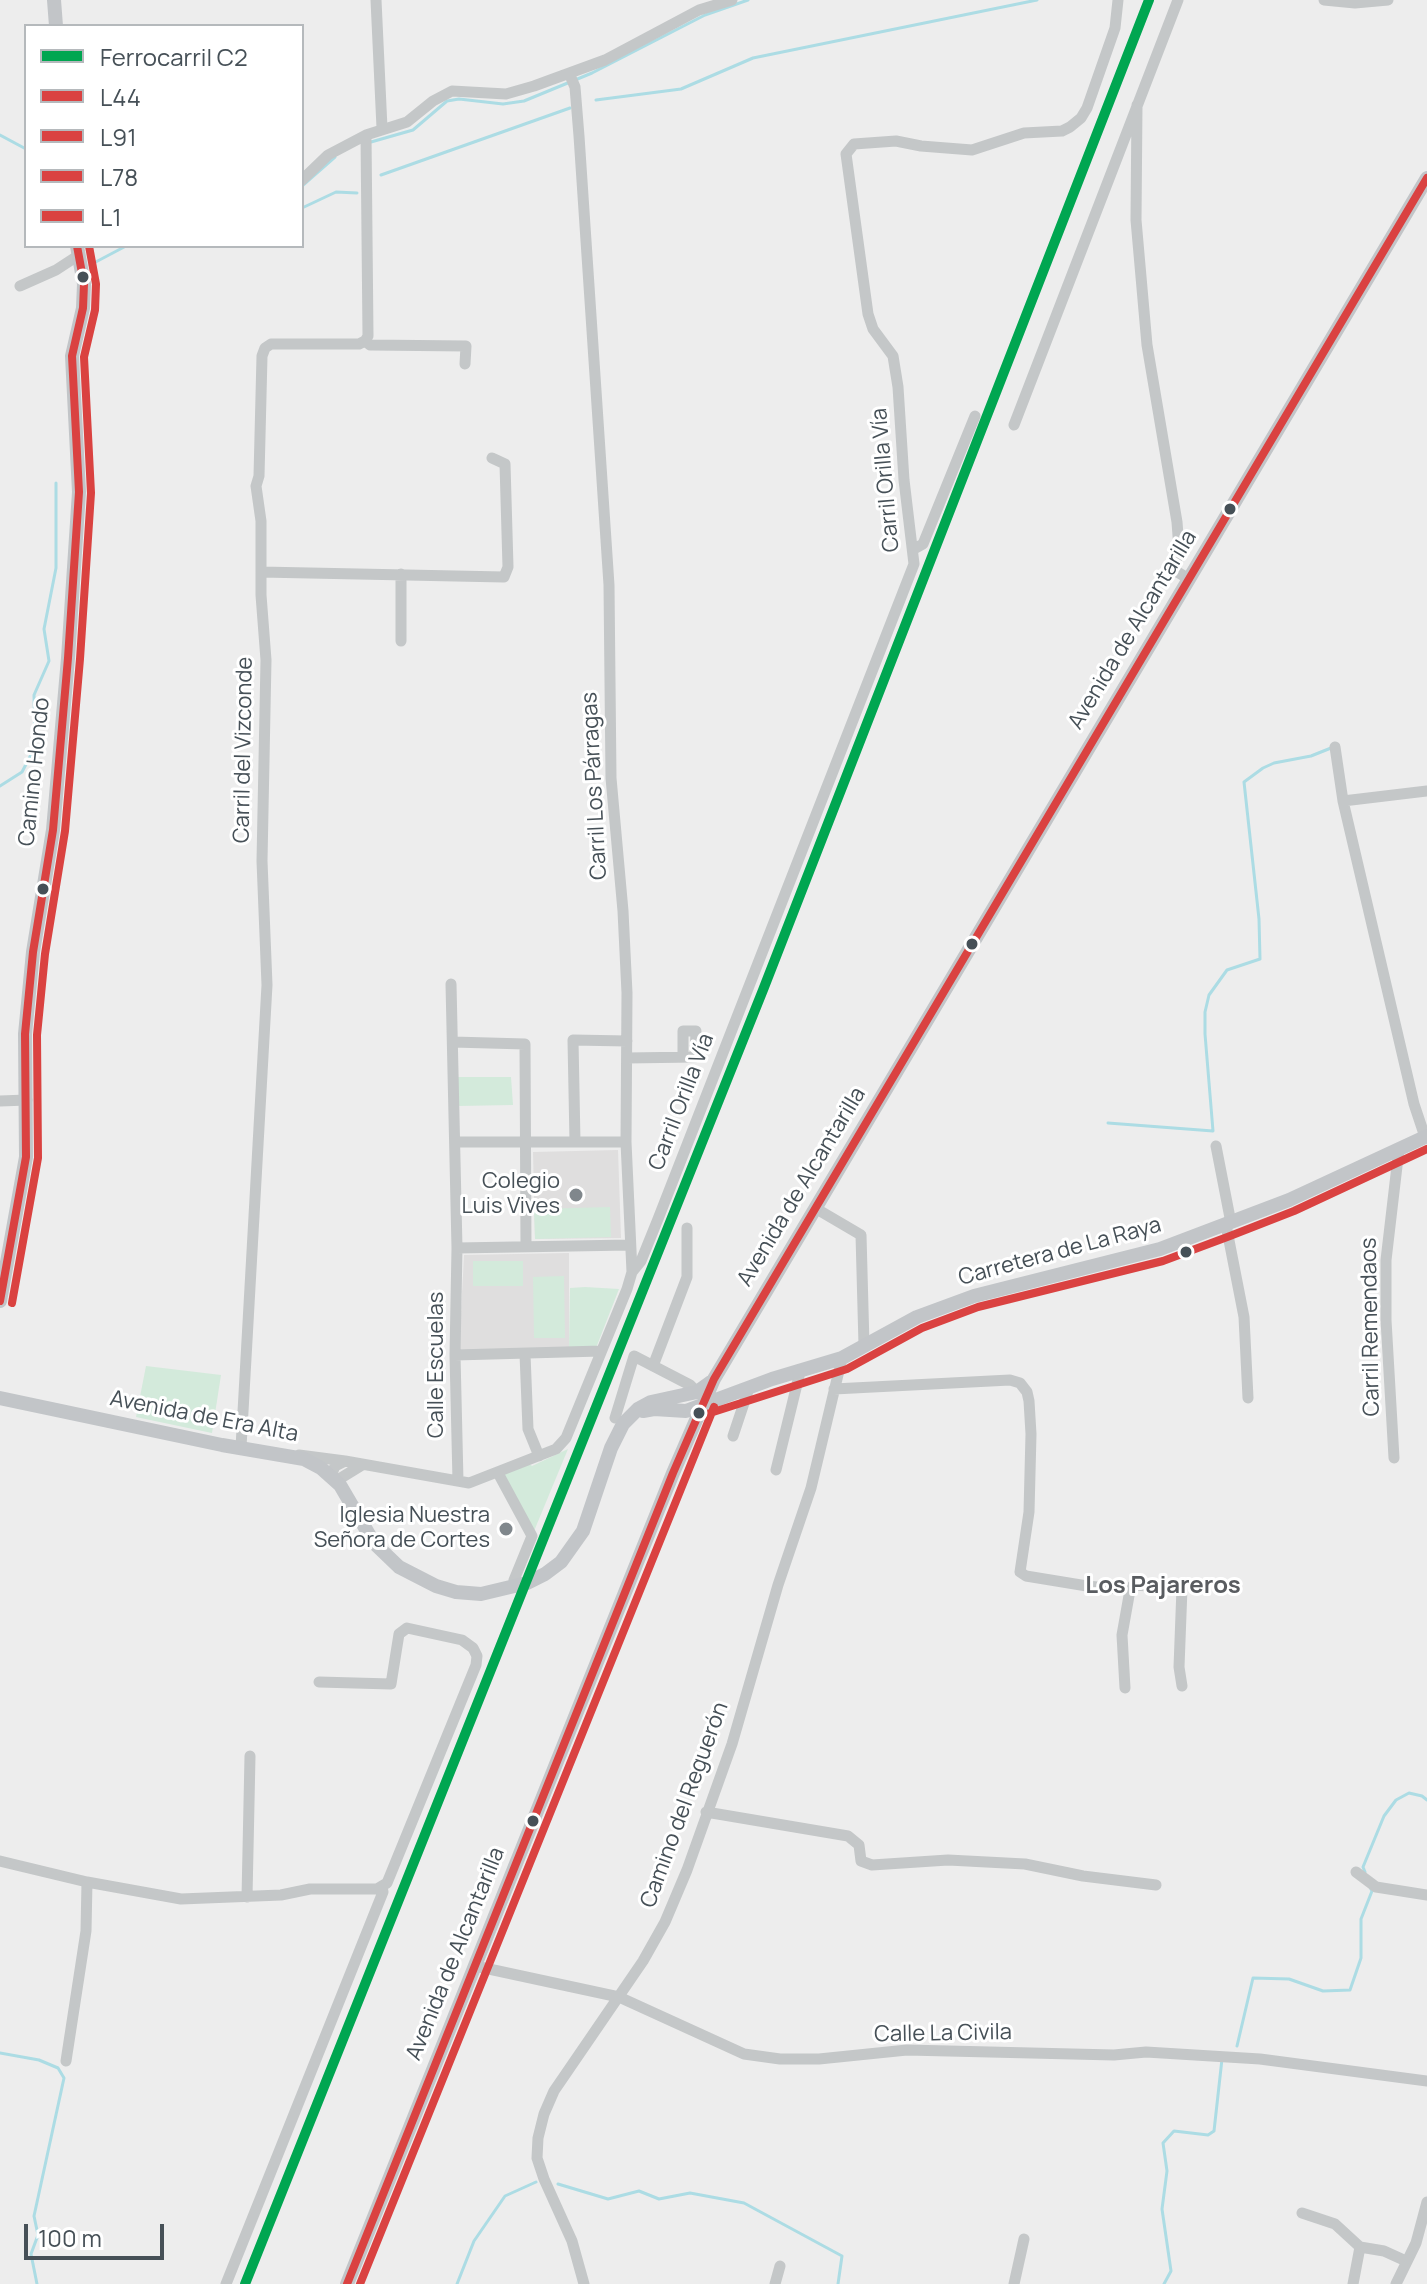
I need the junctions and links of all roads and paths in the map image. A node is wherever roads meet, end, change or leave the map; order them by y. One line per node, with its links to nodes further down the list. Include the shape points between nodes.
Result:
1 (54, 0): 9 (main road)
2 (376, 0): 12 (street)
3 (732, 0): 8 (street)
4 (1118, 0): 23 (street, Carril Orilla Vía, via 1115,28 1087,108 1070,127 1024,133 972,150 896,141 854,144 846,154 868,314 893,356)
5 (1178, 0): 11 (street)
6 (1324, 0): 7 (street)
7 (1388, 0)
8 (712, 3): 10 (street, via 605,60)
9 (56, 24)
10 (569, 73): 12 (street, via 506,94 452,91 407,122); 32 (street, Carril Los Párragas, via 575,87 609,585 611,778)
11 (1137, 105): 21 (street); 26 (street, via 1136,220 1147,345 1177,522 1174,570)
12 (382, 128): 13 (street)
13 (366, 135): 14 (street, via 328,155); 18 (street)
14 (304, 178)
15 (1427, 178): 26 (main road, Avenida de Alcantarilla)
16 (78, 250): 17 (street, via 56,270); 36 (main road, Camino Hondo, via 83,308 72,356 79,492 53,830 25,1034)
17 (20, 286)
18 (365, 341): 19 (street, via 466,346); 24 (street, Carril del Vizconde, via 265,348 256,486)
19 (465, 364)
20 (975, 416): 23 (street, via 923,544)
21 (1014, 425)
22 (492, 458): 25 (street, via 505,464 504,577)
23 (914, 549): 51 (street, Carril Orilla Vía, via 910,580 658,1219)
24 (261, 572): 25 (street); 69 (street, Carril del Vizconde, via 267,985)
25 (401, 574): 27 (street)
26 (1189, 579): 45 (main road, Avenida de Alcantarilla)
27 (401, 641)
28 (1335, 747): 30 (street)
29 (1427, 791): 30 (street)
30 (1343, 801): 38 (street)
31 (451, 984): 33 (street, Calle Escuelas)
32 (627, 1041): 35 (street, Carril Los Párragas); 41 (street, via 573,1040)
33 (453, 1042): 39 (street, Calle Escuelas); 40 (street, via 525,1044)
34 (683, 1057): 35 (street)
35 (627, 1058): 42 (street, Carril Los Párragas)
36 (27, 1100): 37 (street); 52 (main road, Camino Hondo, via 26,1157)
37 (0, 1101)
38 (1426, 1137): 44 (main road, Carretera de La Raya)
39 (456, 1142): 40 (street); 50 (street, Calle Escuelas)
40 (525, 1142): 41 (street); 49 (street)
41 (575, 1142): 42 (street)
42 (626, 1142): 48 (street, Carril Los Párragas)
43 (1216, 1146): 46 (street)
44 (1399, 1149): 46 (main road, Carretera de La Raya); 72 (street, Carril Remendaos, via 1386,1260)
45 (815, 1208): 53 (street, via 861,1235); 62 (main road, Avenida de Alcantarilla, via 714,1379)
46 (1229, 1224): 53 (main road, Carretera de La Raya, via 1160,1249 974,1296 917,1317); 64 (street, via 1244,1317)
47 (687, 1228): 58 (street, via 687,1277)
48 (629, 1245): 49 (street); 51 (street, Carril Los Párragas)
49 (526, 1247): 50 (street)
50 (457, 1248): 56 (street, Calle Escuelas)
51 (632, 1272): 54 (street, Carril Los Párragas)
52 (0, 1301)
53 (864, 1345): 57 (main road, Carretera de La Raya)
54 (601, 1351): 55 (street); 71 (street, Carril Los Párragas, via 566,1438)
55 (525, 1354): 56 (street); 71 (street, via 528,1429)
56 (455, 1355): 78 (street, Calle Escuelas)
57 (842, 1358): 59 (main road, Carretera de La Raya); 61 (street, Camino del Reguerón)
58 (653, 1366): 62 (street, via 690,1385); 66 (street, via 634,1356)
59 (800, 1372): 60 (main road, Carretera de La Raya); 75 (street)
60 (749, 1388): 62 (main road, Carretera de La Raya); 67 (street)
61 (834, 1389): 80 (street, via 1020,1383 1029,1401 1031,1434 1030,1500 1020,1572 1061,1583); 85 (street, Camino del Reguerón, via 811,1488)
62 (694, 1397): 65 (main road); 65 (street, via 675,1403); 66 (main road, via 651,1402); 68 (main road, Avenida de Alcantarilla)
63 (0, 1398): 69 (main road, Avenida de Era Alta)
64 (1248, 1398)
65 (678, 1413): 66 (main road, via 654,1409); 68 (main road, via 686,1422)
66 (622, 1418): 77 (main road, Avenida de Era Alta, via 586,1524 571,1551 545,1574 495,1592 446,1589 399,1567 374,1543)
67 (733, 1436)
68 (687, 1439): 93 (main road, Avenida de Alcantarilla)
69 (241, 1447): 70 (main road, Avenida de Era Alta)
70 (294, 1456): 73 (street); 77 (main road, Avenida de Era Alta)
71 (539, 1456): 76 (street, Carril Los Párragas)
72 (1394, 1458)
73 (345, 1461): 74 (street); 77 (street, via 335,1466)
74 (362, 1465): 77 (street); 78 (street)
75 (776, 1470)
76 (498, 1473): 78 (street, Carril Los Párragas, via 476,1482); 79 (street, via 532,1536)
77 (333, 1479)
78 (458, 1481)
79 (514, 1580)
80 (1130, 1590): 82 (street, via 1133,1585 1182,1588); 83 (street, via 1122,1635)
81 (319, 1682): 90 (street, via 391,1684 399,1634 407,1628 462,1640 475,1652 476,1665 453,1724 392,1875)
82 (1182, 1686)
83 (1125, 1688)
84 (250, 1756): 92 (street)
85 (706, 1812): 89 (street, via 848,1836 859,1845 861,1861 872,1865 938,1860 1025,1864); 94 (street, Camino del Reguerón, via 665,1922)
86 (0, 1861): 88 (street)
87 (1356, 1872): 91 (street, via 1376,1887)
88 (87, 1882): 92 (street, via 181,1899); 95 (street, via 86,1931)
89 (1156, 1885)
90 (382, 1886): 92 (street); 103 (street)
91 (1427, 1895)
92 (247, 1897)
93 (475, 1966): 94 (street, Calle La Civila); 104 (main road, Avenida de Alcantarilla)
94 (619, 1997): 96 (street, Calle La Civila, via 744,2054 780,2059 907,2050 1146,2052 1260,2059); 105 (street, Camino del Reguerón, via 554,2091 538,2138 537,2158)
95 (66, 2061)
96 (1427, 2081)
97 (1427, 2202): 101 (street)
98 (1302, 2213): 100 (street, via 1335,2224)
99 (1024, 2239): 107 (street)
100 (1360, 2247): 101 (street); 108 (street)
101 (1406, 2261): 109 (street)
102 (780, 2266): 106 (street)
103 (226, 2284)
104 (347, 2284)
105 (584, 2284)
106 (775, 2284)
107 (1014, 2284)
108 (1353, 2284)
109 (1396, 2284)

